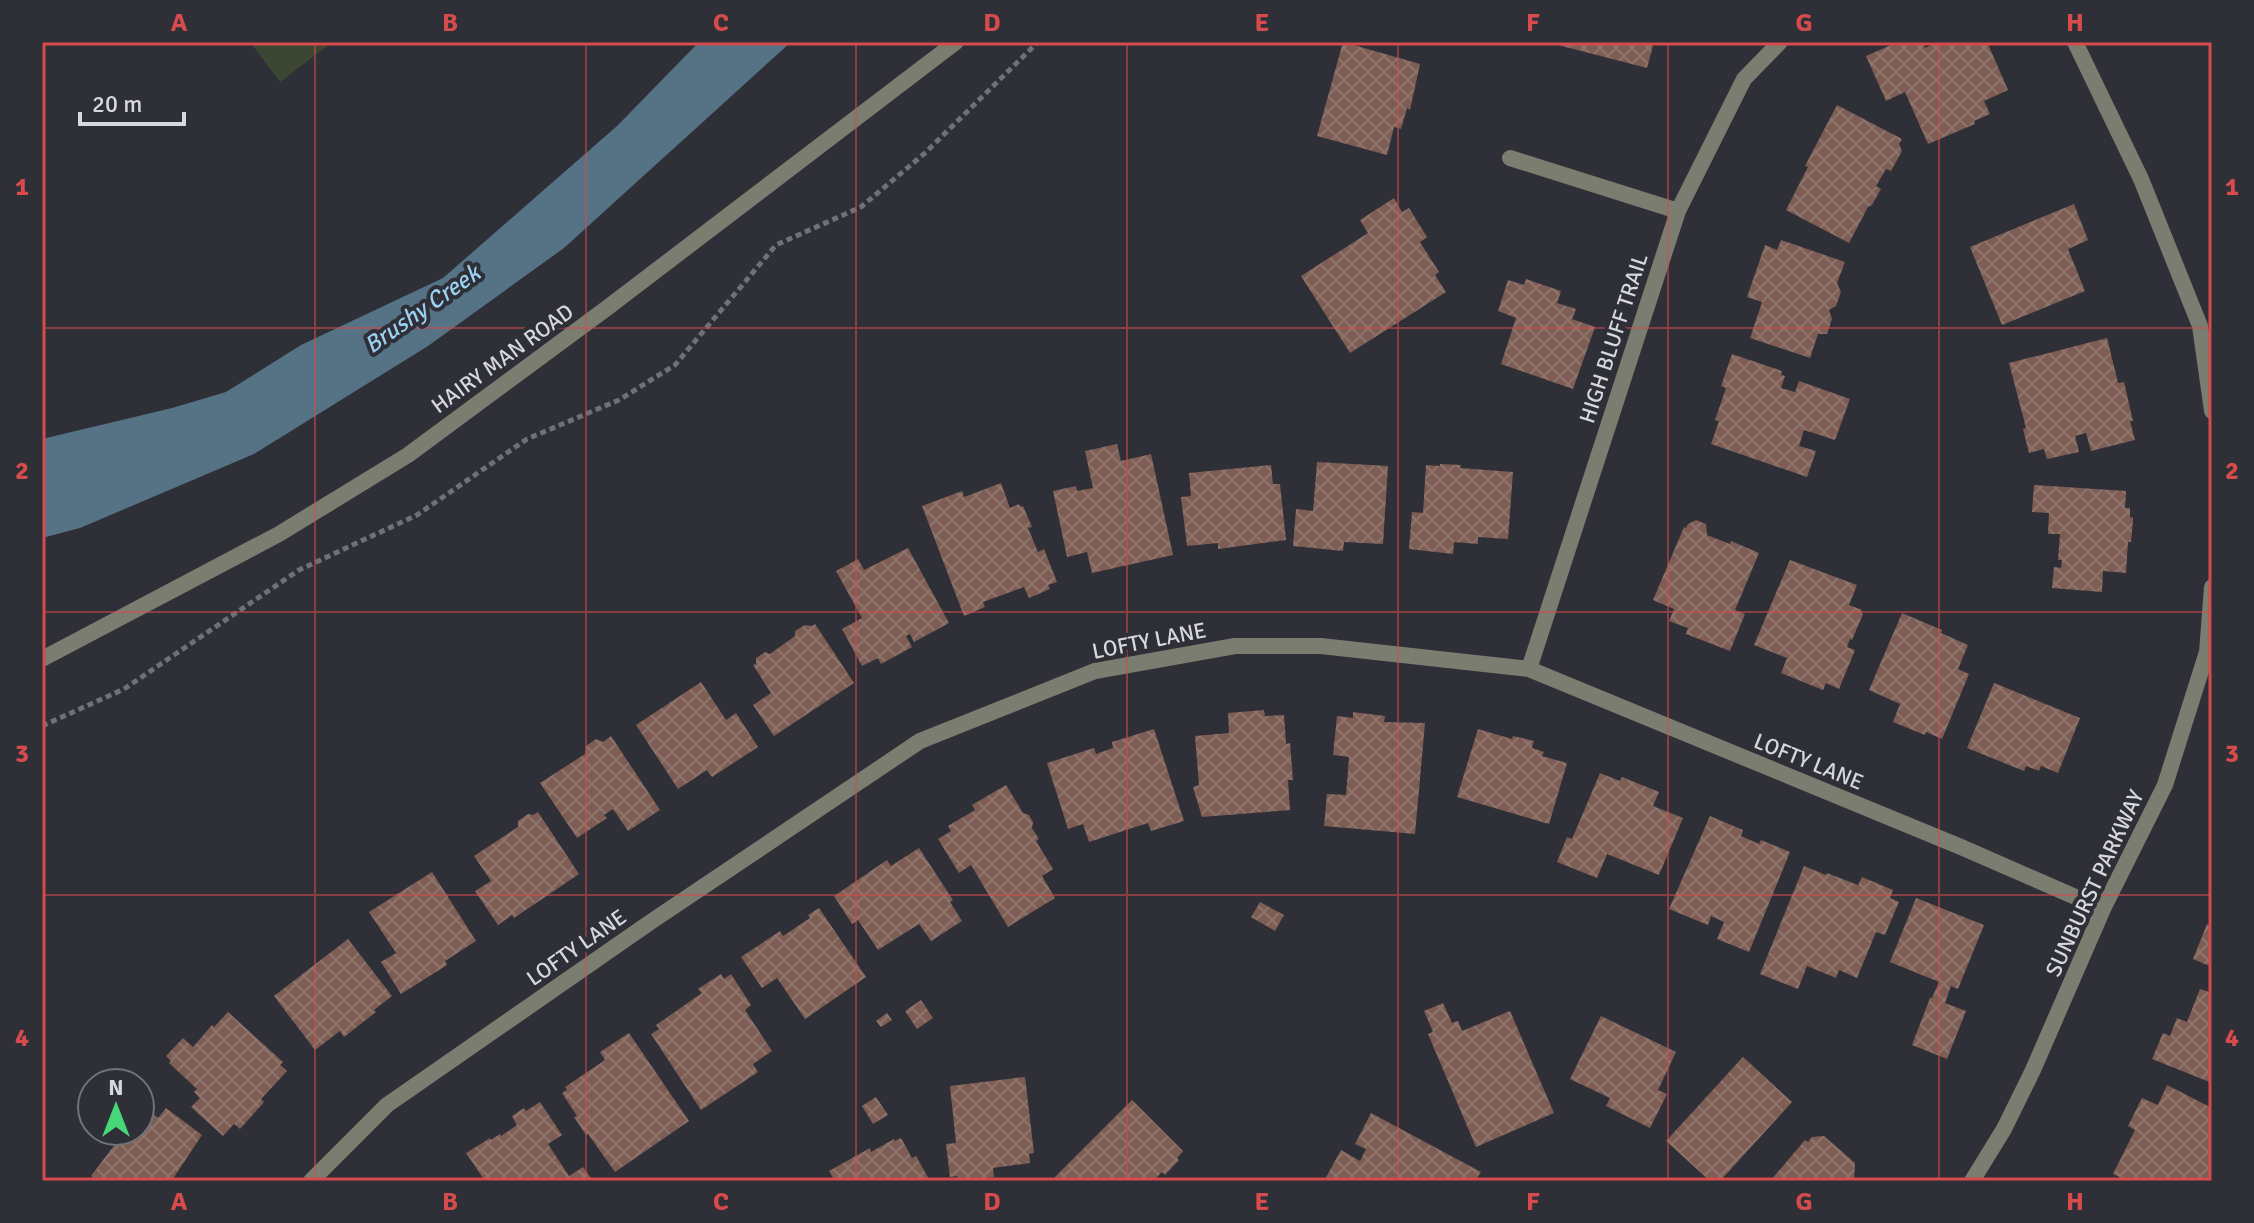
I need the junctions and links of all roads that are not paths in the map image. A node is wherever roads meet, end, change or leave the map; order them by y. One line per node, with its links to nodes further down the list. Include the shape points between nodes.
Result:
1 (956, 42): 8 (street, HAIRY MAN ROAD, via 408,455 279,534)
2 (1780, 42): 5 (street, HIGH BLUFF TRAIL, via 1744,79)
3 (2075, 42): 6 (street, via 2141,179 2200,326)
4 (1510, 158): 5 (street)
5 (1678, 211): 9 (street, HIGH BLUFF TRAIL)
6 (2212, 411)
7 (2212, 587): 10 (street, SUNBURST PARKWAY, via 2207,652 2165,785)
8 (42, 659)
9 (1529, 669): 10 (street, LOFTY LANE); 11 (street, LOFTY LANE, via 1321,646 1235,646 1095,671 920,741 387,1105)
10 (2103, 909): 12 (street, SUNBURST PARKWAY, via 2033,1070)
11 (311, 1181)
12 (1972, 1181)

